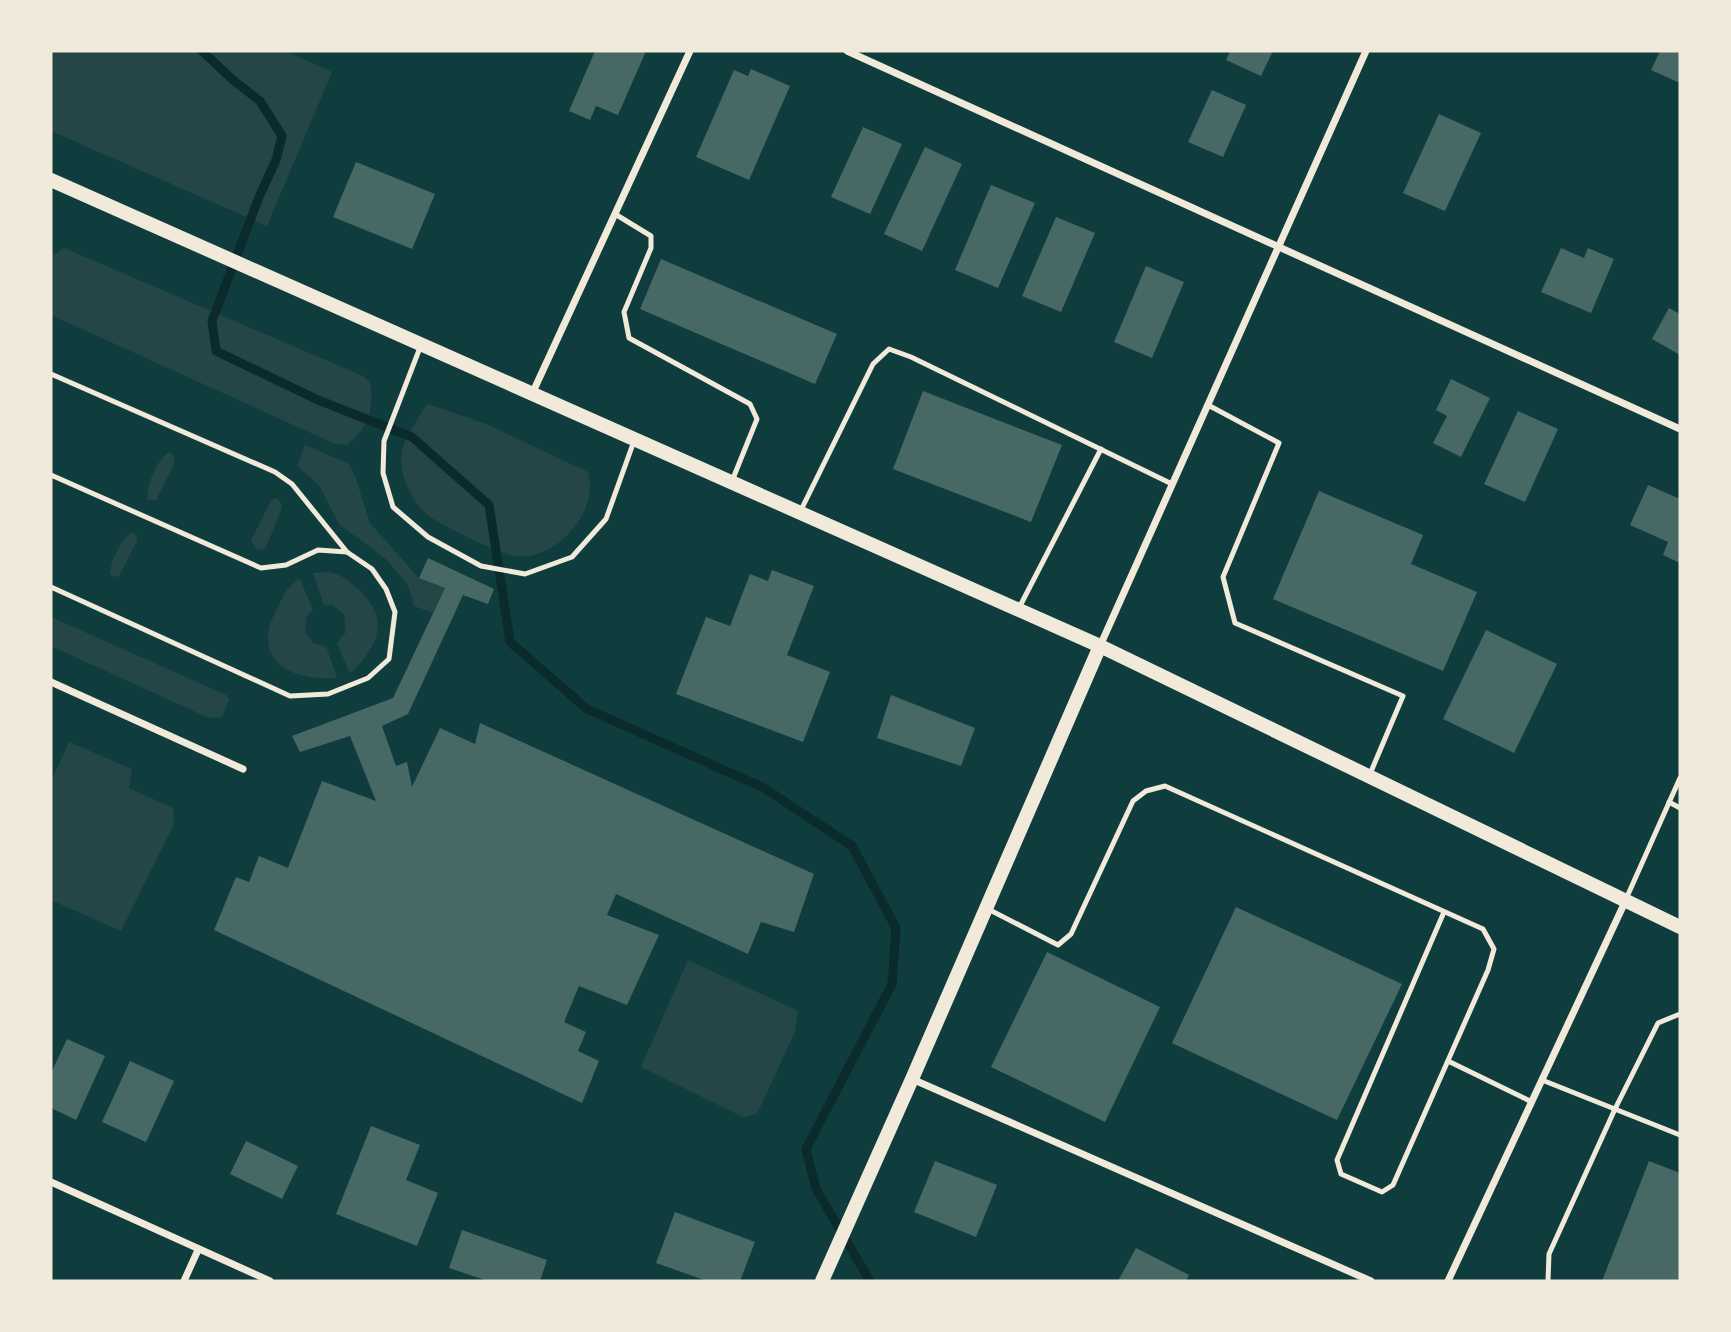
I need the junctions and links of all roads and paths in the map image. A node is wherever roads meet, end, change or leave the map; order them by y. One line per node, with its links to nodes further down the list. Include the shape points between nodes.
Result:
1 (690, 51): 5 (street)
2 (847, 51): 6 (street)
3 (1366, 51): 6 (street)
4 (51, 180): 7 (main road)
5 (615, 214): 9 (street); 15 (lane, via 651,236 651,248 624,312 629,338 750,404 757,418)
6 (1279, 246): 10 (street); 11 (street)
7 (421, 345): 9 (main road); 12 (lane, via 384,440 383,473 393,507 428,537 481,566 525,574 572,557 606,519)
8 (51, 374): 18 (lane, via 275,472 292,484)
9 (532, 394): 12 (main road)
10 (1208, 405): 16 (street); 24 (lane, via 1279,443 1223,577 1236,623 1403,696)
11 (1680, 429)
12 (634, 440): 15 (main road)
13 (1101, 449): 16 (lane); 17 (lane, via 889,349 873,365); 20 (lane)
14 (51, 475): 18 (lane, via 261,568 286,565 318,550)
15 (732, 483): 17 (main road)
16 (1172, 484): 21 (street)
17 (799, 513): 20 (main road)
18 (347, 552): 19 (lane, via 372,569 386,589 395,612 389,659 368,678 328,694 290,696)
19 (51, 587)
20 (1018, 610): 21 (main road)
21 (1100, 646): 24 (main road); 29 (main road)
22 (51, 682): 23 (street)
23 (243, 769)
24 (1369, 777): 28 (main road)
25 (1680, 778): 26 (lane)
26 (1669, 802): 27 (lane); 28 (lane)
27 (1680, 808)
28 (1625, 902): 31 (main road); 35 (street)
29 (986, 908): 30 (lane, via 1058,945 1071,934 1133,801 1146,791 1166,786); 34 (main road)
30 (1444, 912): 33 (lane, via 1483,929 1494,949); 33 (lane, via 1338,1160 1341,1174 1381,1192 1394,1185)
31 (1680, 928)
32 (1680, 1014): 37 (lane, via 1658,1023)
33 (1448, 1062): 36 (lane)
34 (912, 1080): 43 (main road); 44 (street)
35 (1542, 1080): 36 (street); 37 (lane)
36 (1532, 1101): 45 (street)
37 (1615, 1109): 38 (lane); 46 (lane, via 1549,1254)
38 (1680, 1135)
39 (51, 1182): 40 (street)
40 (198, 1250): 41 (street); 42 (street)
41 (184, 1281)
42 (270, 1281)
43 (822, 1281)
44 (1371, 1281)
45 (1448, 1281)
46 (1548, 1281)

